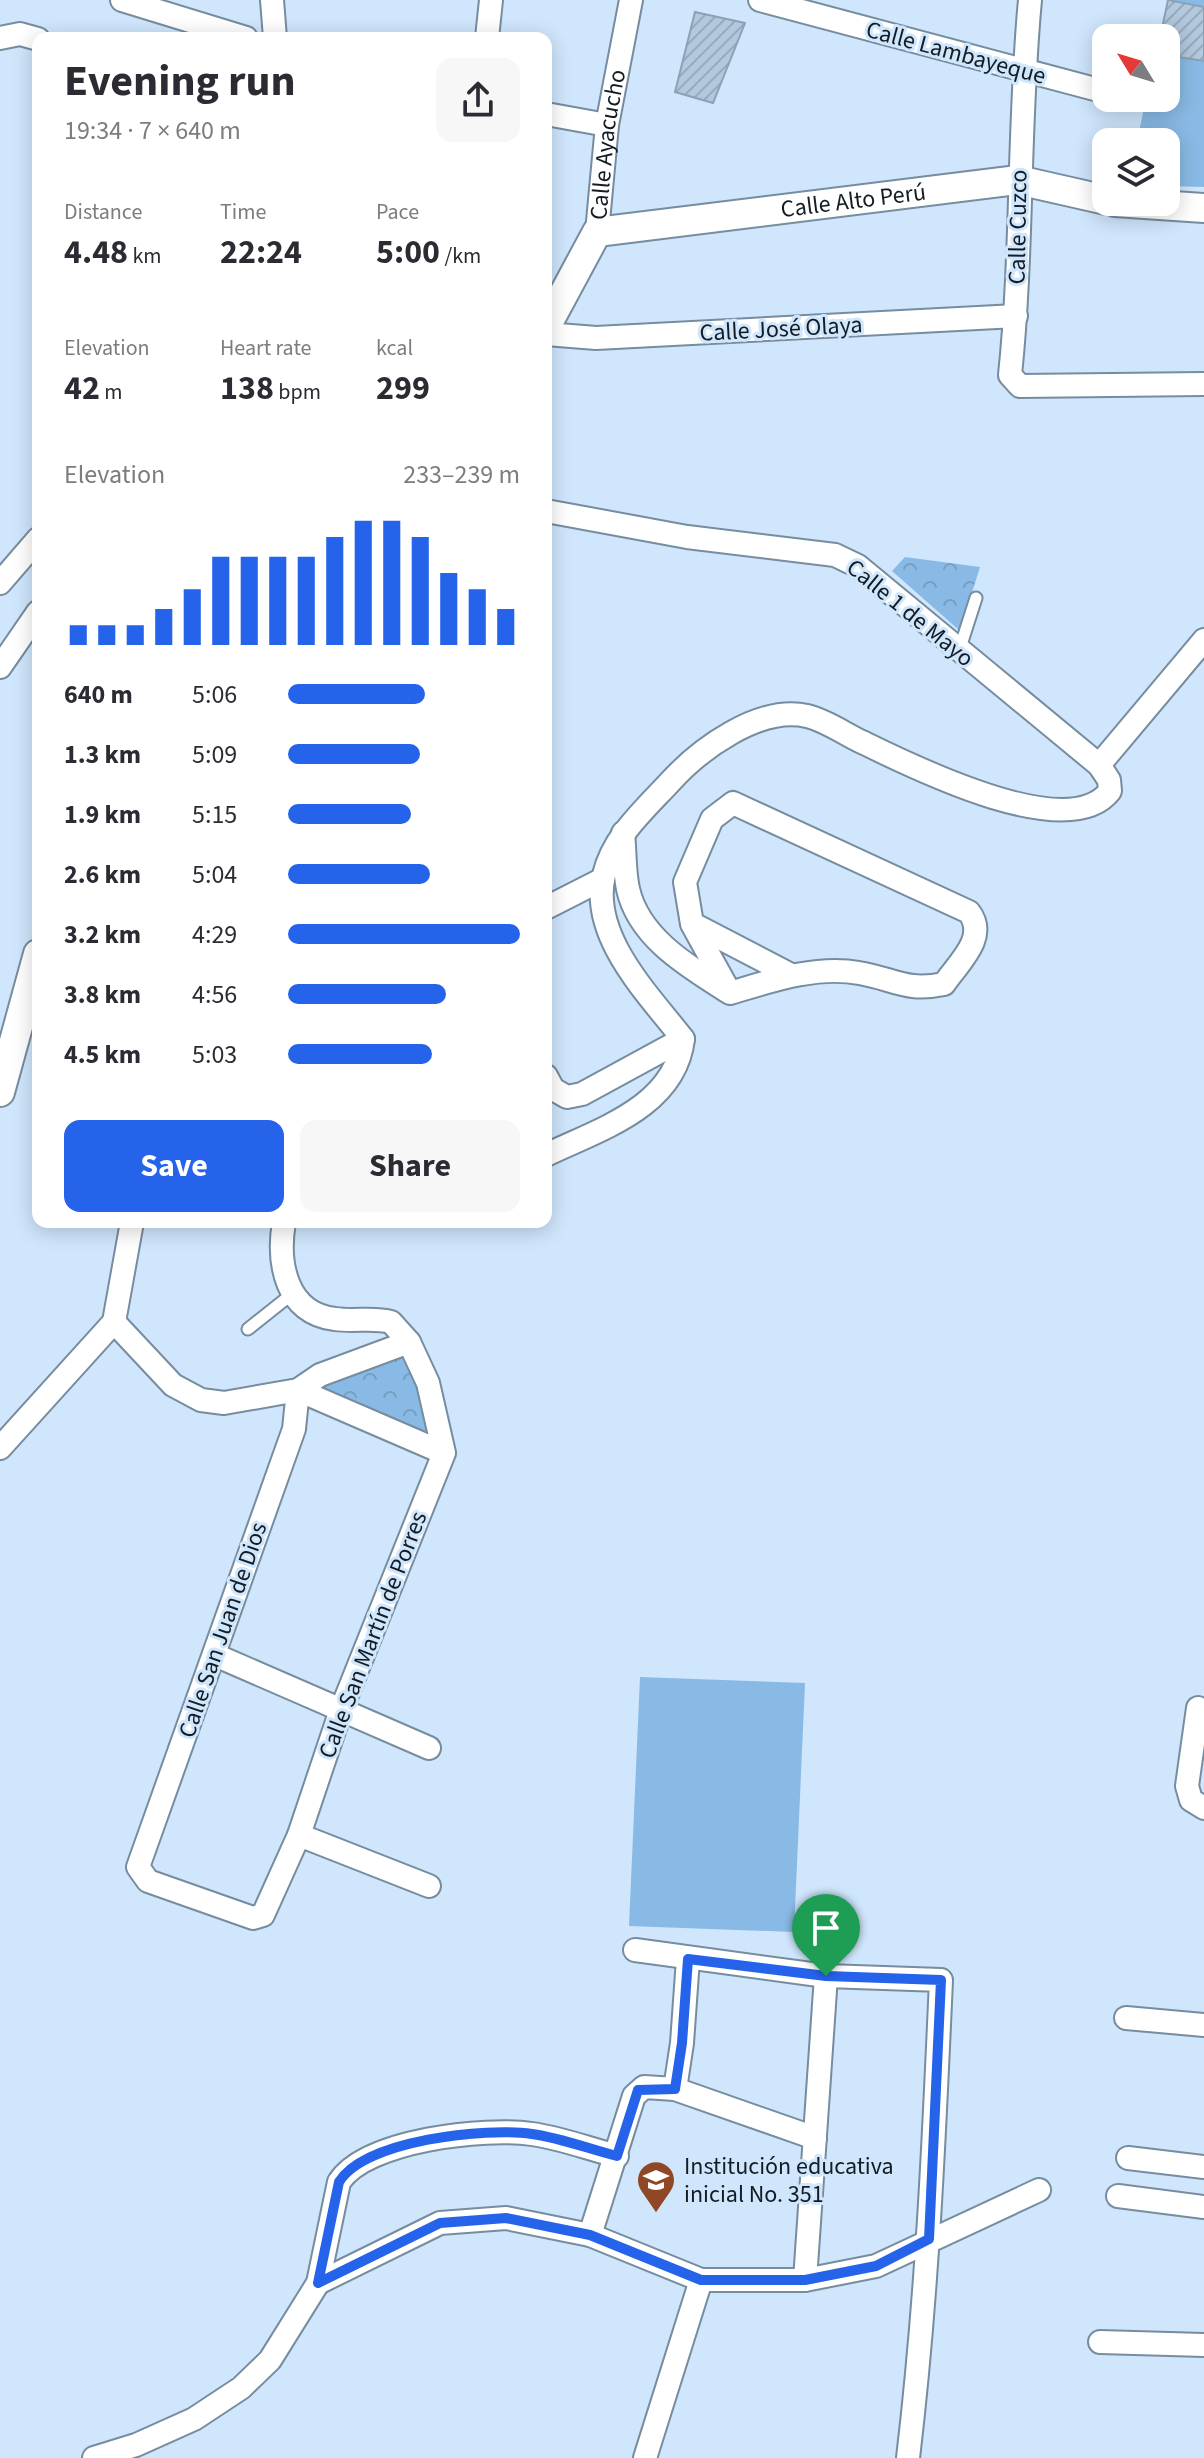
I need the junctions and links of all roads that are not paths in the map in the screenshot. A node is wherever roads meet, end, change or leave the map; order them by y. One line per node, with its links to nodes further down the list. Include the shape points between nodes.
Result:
1 (122, 0): 8 (street)
2 (272, 0): 9 (street)
3 (491, 0): 10 (street)
4 (631, 0): 16 (street, Calle Ayacucho)
5 (760, 0): 7 (street, Calle Lambayeque)
6 (1030, 0): 13 (street, Calle Cuzco)
7 (838, 11): 13 (street, Calle Lambayeque)
8 (226, 32)
9 (275, 32)
10 (488, 32)
11 (32, 37): 12 (street)
12 (0, 38)
13 (1023, 70): 14 (street, Calle Lambayeque); 17 (street, Calle Cuzco)
14 (1092, 88)
15 (552, 115): 16 (street)
16 (607, 125): 21 (street, Calle Ayacucho)
17 (1018, 180): 18 (street, Calle Alto Perú); 21 (street, Calle Alto Perú); 23 (street, Calle Cuzco)
18 (1092, 197)
19 (1180, 206): 20 (street)
20 (1204, 208)
21 (597, 232): 22 (street, Calle Ayacucho)
22 (552, 316)
23 (1016, 316): 24 (street, Calle José Olaya, via 596,338); 25 (street, Calle Cuzco, via 1010,375 1020,386)
24 (552, 334)
25 (1204, 384)
26 (552, 512): 32 (street, Calle 1 de Mayo, via 687,537 835,555 858,566)
27 (32, 546): 28 (street)
28 (0, 583)
29 (976, 598): 32 (lane)
30 (32, 621): 33 (street)
31 (1204, 640): 34 (street)
32 (959, 652): 34 (street, Calle 1 de Mayo)
33 (0, 667)
34 (1099, 765): 35 (street, via 1110,791 1101,802 1041,811 923,771 807,716 775,717 733,731 688,762)
35 (623, 833): 36 (street); 41 (street, via 628,892 652,936)
36 (603, 879): 37 (street); 42 (street, via 604,915 624,962)
37 (552, 905)
38 (692, 924): 39 (street); 39 (street, via 685,882 712,819 733,803 969,912 977,922 978,936 944,984 917,989 857,972); 41 (street)
39 (791, 975): 41 (street)
40 (32, 976): 44 (street)
41 (730, 993)
42 (683, 1039): 43 (street, via 582,1094 567,1097); 45 (street, via 680,1062 665,1088 627,1116)
43 (552, 1087)
44 (0, 1092)
45 (552, 1152)
46 (131, 1228): 49 (street)
47 (284, 1228): 48 (street, via 282,1267)
48 (292, 1294): 50 (lane); 51 (street, via 317,1315 391,1322)
49 (114, 1322): 52 (street, via 173,1385 201,1400 224,1403); 53 (street)
50 (248, 1329)
51 (409, 1342): 52 (street, via 320,1375); 54 (street, via 428,1383)
52 (298, 1390): 54 (street); 55 (street, Calle San Juan de Dios, via 294,1429)
53 (0, 1448)
54 (444, 1453): 57 (street, Calle San Martín de Porres)
55 (215, 1655): 57 (street); 62 (street, Calle San Juan de Dios, via 138,1867 148,1881)
56 (1198, 1708): 59 (street, via 1187,1786 1191,1800)
57 (341, 1710): 58 (street); 60 (street, Calle San Martín de Porres)
58 (429, 1748)
59 (1204, 1808)
60 (299, 1835): 61 (street); 62 (street, Calle San Martín de Porres, via 263,1915)
61 (429, 1886)
62 (253, 1918)
63 (635, 1950): 64 (street)
64 (688, 1959): 65 (street); 68 (street)
65 (826, 1976): 69 (street); 77 (street, via 941,1980)
66 (1126, 2018): 67 (street)
67 (1204, 2025)
68 (675, 2089): 69 (street); 70 (street, via 638,2090)
69 (815, 2138): 79 (street)
70 (617, 2156): 76 (street); 80 (street, via 532,2134 488,2133 407,2144 365,2161 347,2170 339,2182)
71 (1128, 2158): 72 (street)
72 (1204, 2167)
73 (1039, 2190): 77 (street)
74 (1118, 2196): 75 (street)
75 (1204, 2207)
76 (590, 2235): 78 (street); 80 (street, via 506,2218 440,2223)
77 (929, 2239): 79 (street, via 876,2266); 85 (street)
78 (701, 2280): 79 (street); 84 (street)
79 (805, 2280)
80 (318, 2283): 83 (street, via 270,2360 241,2388 194,2419)
81 (1100, 2342): 82 (street)
82 (1204, 2345)
83 (94, 2458)
84 (645, 2458)
85 (908, 2458)

